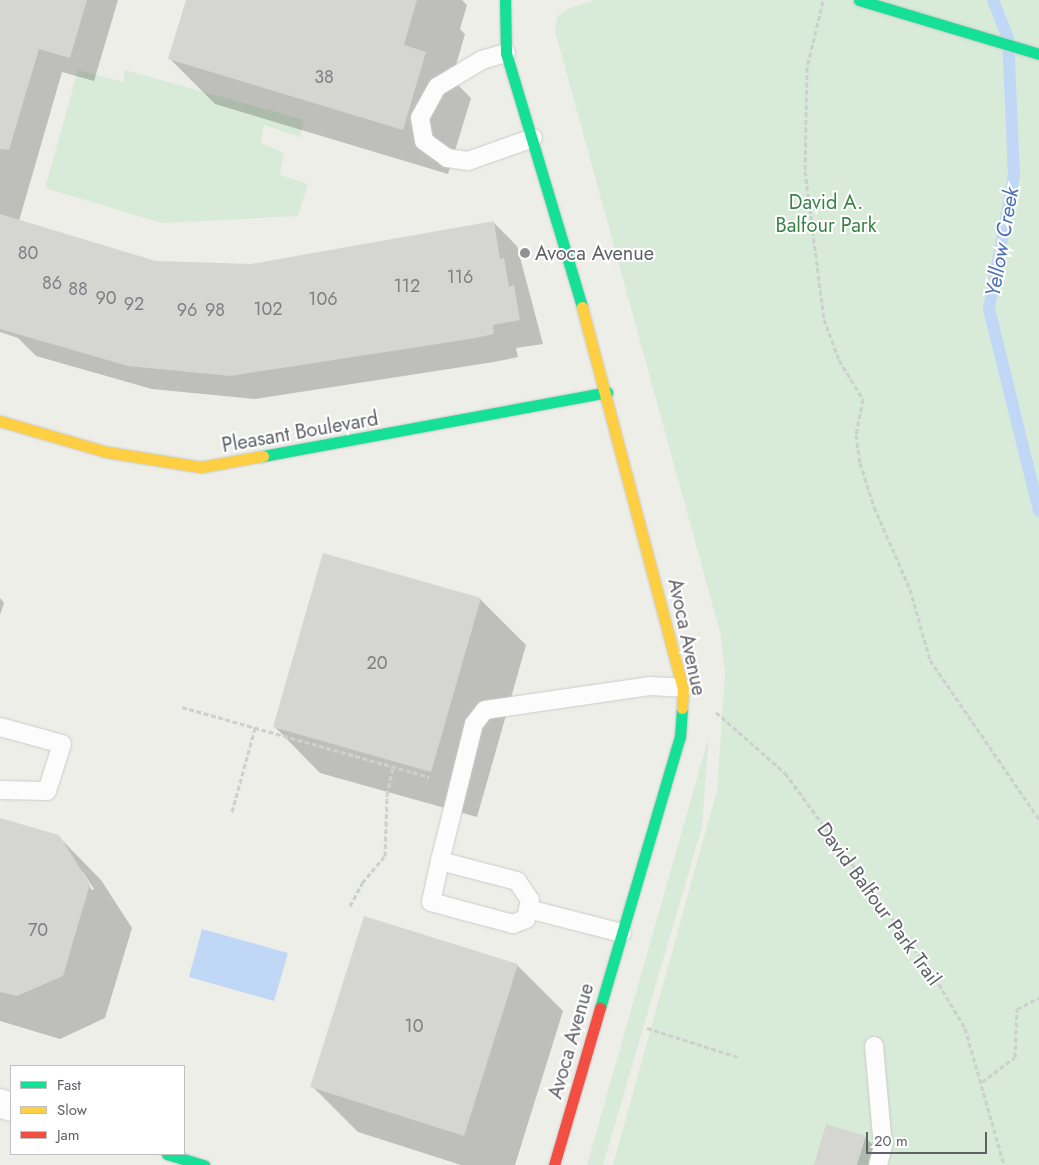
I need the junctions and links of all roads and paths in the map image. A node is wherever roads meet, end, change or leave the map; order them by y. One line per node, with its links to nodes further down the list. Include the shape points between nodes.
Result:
1 (505, 0): 4 (street, Avoca Avenue)
2 (823, 0): 17 (path, via 807,67 805,170 824,319 839,360 864,399 856,435 860,463 874,507 910,588 930,660)
3 (859, 0): 5 (street)
4 (506, 53): 6 (street, Avoca Avenue); 6 (lane, via 482,60 437,87 420,118 424,141 447,158 468,161)
5 (1039, 54)
6 (533, 138): 7 (street, Avoca Avenue)
7 (607, 392): 8 (street, Pleasant Boulevard, via 201,467 107,452); 9 (street, Avoca Avenue)
8 (0, 421)
9 (683, 688): 14 (lane, via 649,686 485,710 474,724); 21 (street, Avoca Avenue, via 680,737); 26 (path, David Balfour Park Trail, via 717,712 785,774 931,971 965,1028)
10 (182, 707): 12 (path)
11 (0, 727): 15 (lane, via 62,744 47,791)
12 (255, 728): 13 (path); 16 (path)
13 (393, 766): 14 (path); 19 (path, via 387,795 385,856 362,883)
14 (459, 786): 18 (lane)
15 (0, 790)
16 (232, 812)
17 (1039, 819)
18 (440, 861): 20 (lane, via 517,881 530,900); 20 (lane, via 430,902 513,924 526,919)
19 (350, 906)
20 (528, 909): 21 (lane)
21 (622, 932): 29 (street, Avoca Avenue)
22 (1039, 998): 26 (path, via 1017,1009 1015,1057)
23 (647, 1028): 25 (path)
24 (874, 1046): 30 (lane, via 883,1146)
25 (738, 1057)
26 (982, 1082): 31 (path, David Balfour Park Trail)
27 (170, 1155): 28 (street)
28 (204, 1165)
29 (554, 1165)
30 (878, 1165)
31 (1004, 1165)

